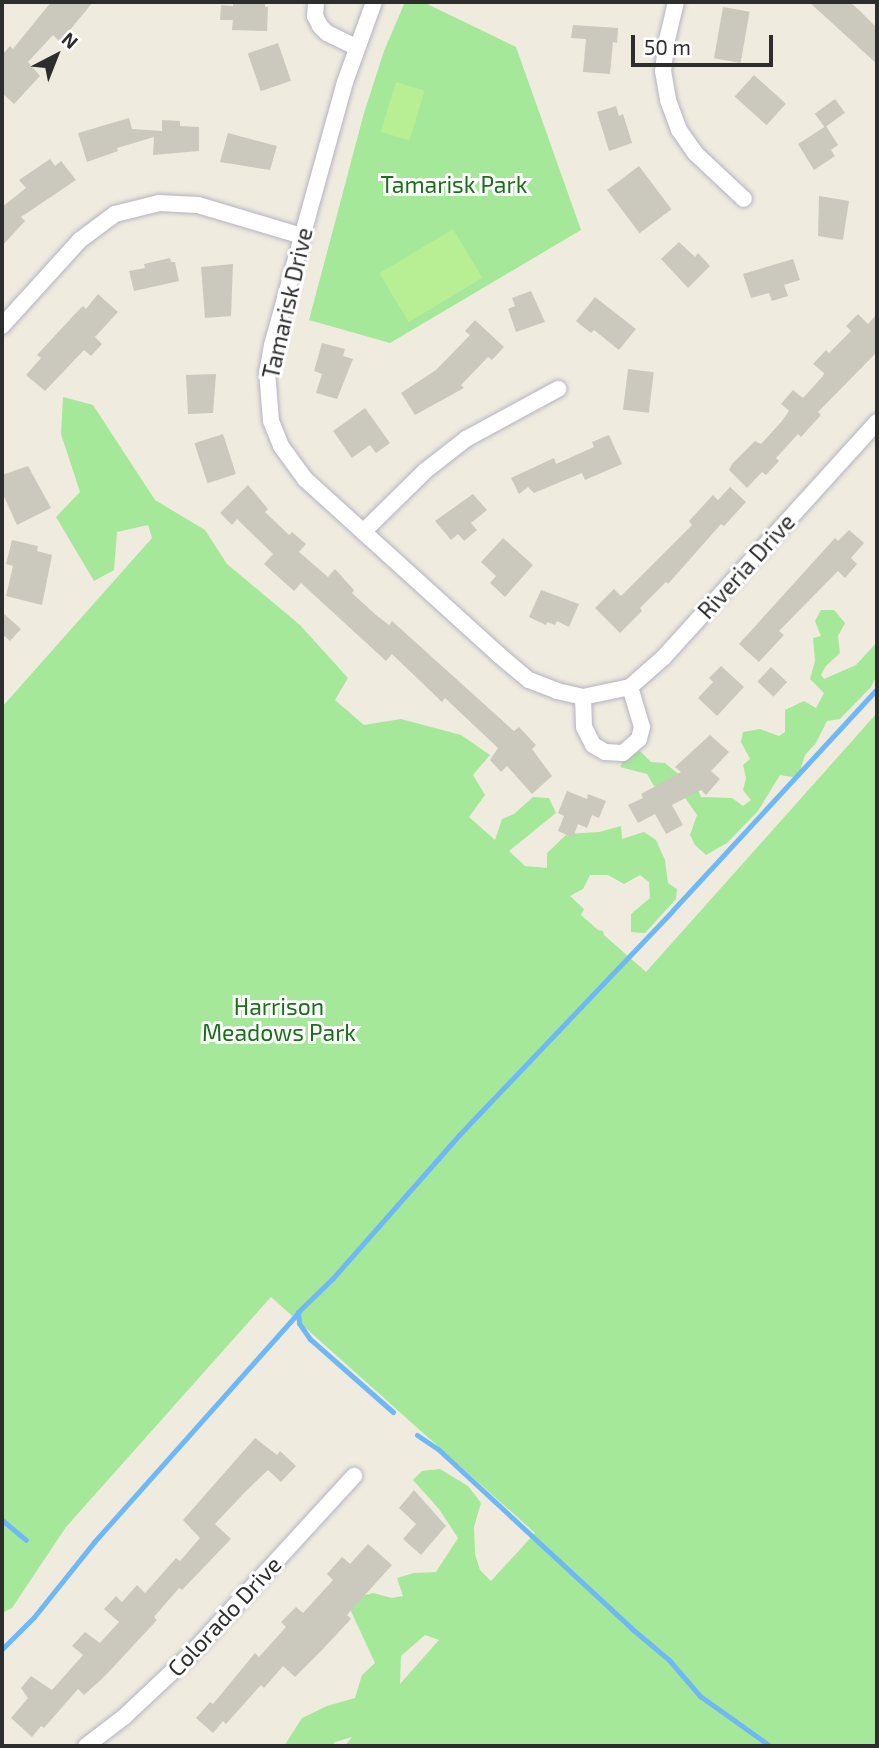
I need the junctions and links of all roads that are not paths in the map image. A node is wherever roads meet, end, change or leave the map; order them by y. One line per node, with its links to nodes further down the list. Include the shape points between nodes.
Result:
1 (316, 2): 4 (street, via 320,26)
2 (374, 2): 4 (street, Tamarisk Drive)
3 (676, 2): 5 (street, via 663,71 668,100 679,130 695,153)
4 (356, 47): 6 (street, Tamarisk Drive)
5 (744, 199)
6 (302, 236): 7 (street, via 198,205 159,203 115,214 80,240); 10 (street, Tamarisk Drive, via 267,372 271,421 281,446 305,479)
7 (2, 327)
8 (558, 389): 10 (street, via 466,439 425,471)
9 (877, 422): 11 (street, Riveria Drive, via 664,657)
10 (363, 532): 13 (street, Tamarisk Drive, via 530,680)
11 (630, 687): 12 (street, Riveria Drive); 13 (street, via 642,727 639,739 623,753 605,752 593,745 584,727)
12 (604, 694): 13 (street, Tamarisk Drive)
13 (583, 696)
14 (354, 1476): 15 (street, Colorado Drive, via 190,1655)
15 (86, 1746)

